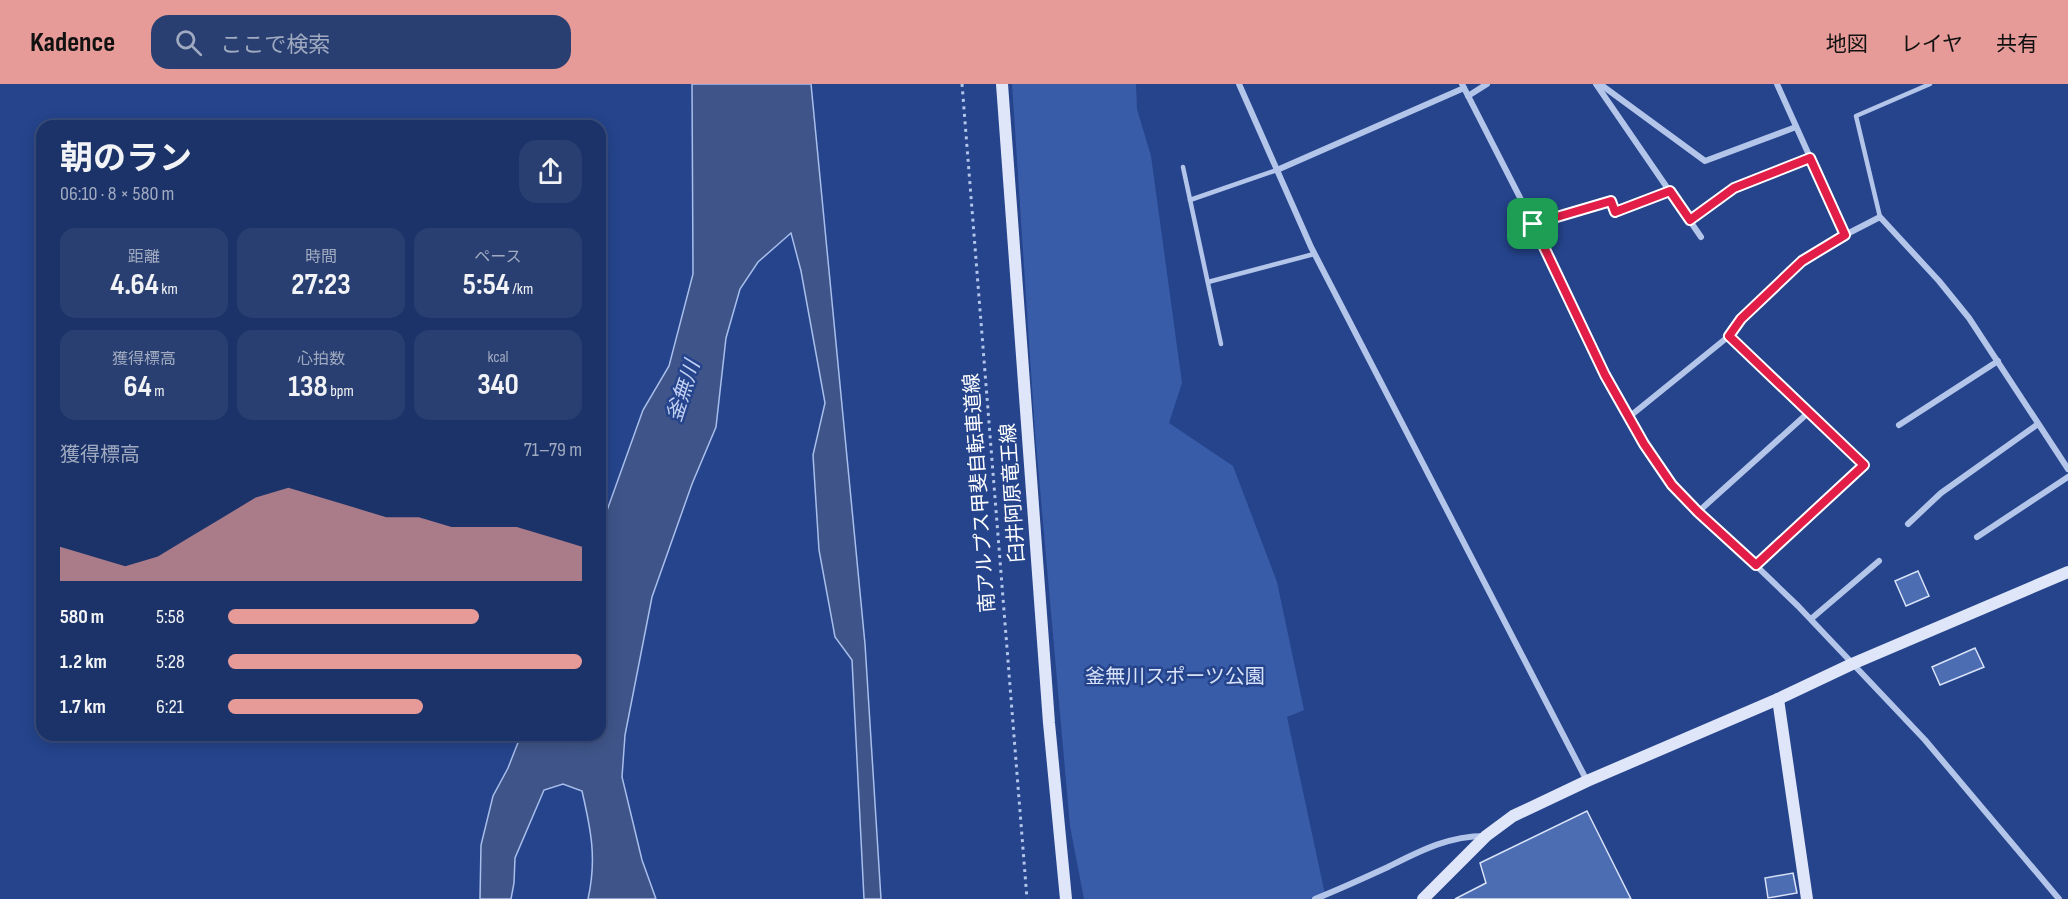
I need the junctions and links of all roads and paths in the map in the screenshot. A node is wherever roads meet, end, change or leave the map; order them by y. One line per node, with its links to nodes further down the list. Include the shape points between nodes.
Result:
1 (962, 84): 44 (path, 南アルプス甲斐自転車道線)
2 (1002, 84): 43 (street, 臼井阿原竜王線)
3 (1239, 84): 13 (street)
4 (1487, 84): 9 (street)
5 (1598, 84): 10 (street, via 1705,161); 14 (street)
6 (1777, 84): 10 (street)
7 (1930, 84): 16 (lane, via 1856,116)
8 (1463, 86): 9 (street); 13 (street)
9 (1468, 96): 18 (street)
10 (1796, 127): 11 (street)
11 (1810, 158): 17 (street, via 1734,188); 19 (street)
12 (1183, 167): 15 (lane)
13 (1277, 170): 15 (lane); 21 (street)
14 (1670, 191): 17 (street); 18 (street, via 1615,212 1611,201)
15 (1190, 200): 22 (lane)
16 (1880, 217): 19 (street); 25 (street, via 1962,308)
17 (1690, 220): 20 (street)
18 (1533, 224): 27 (street)
19 (1845, 235): 23 (lane, via 1802,261 1741,319)
20 (1701, 237)
21 (1314, 254): 22 (lane); 41 (street)
22 (1208, 282): 24 (lane)
23 (1729, 336): 26 (street); 27 (street)
24 (1221, 344)
25 (1998, 361): 28 (street); 29 (street)
26 (1809, 412): 32 (street); 36 (street, via 1864,465)
27 (1629, 417): 32 (street, via 1672,485)
28 (2038, 423): 30 (street); 33 (street, via 1941,493)
29 (1899, 425)
30 (2068, 469)
31 (2068, 477): 34 (street)
32 (1698, 512): 36 (street)
33 (1908, 524)
34 (1977, 537)
35 (1879, 561): 38 (street)
36 (1756, 565): 38 (street)
37 (2068, 572): 39 (street)
38 (1811, 619): 39 (street)
39 (1852, 664): 40 (street); 50 (street, via 1925,740)
40 (1778, 699): 41 (street); 49 (street)
41 (1587, 781): 42 (street, via 1513,816)
42 (1486, 836): 47 (street, via 1464,836 1431,846); 48 (street)
43 (1063, 864): 45 (street, 臼井阿原竜王線); 46 (street)
44 (1027, 899)
45 (1066, 899)
46 (1074, 899)
47 (1315, 899)
48 (1423, 899)
49 (1808, 899)
50 (2059, 899)

